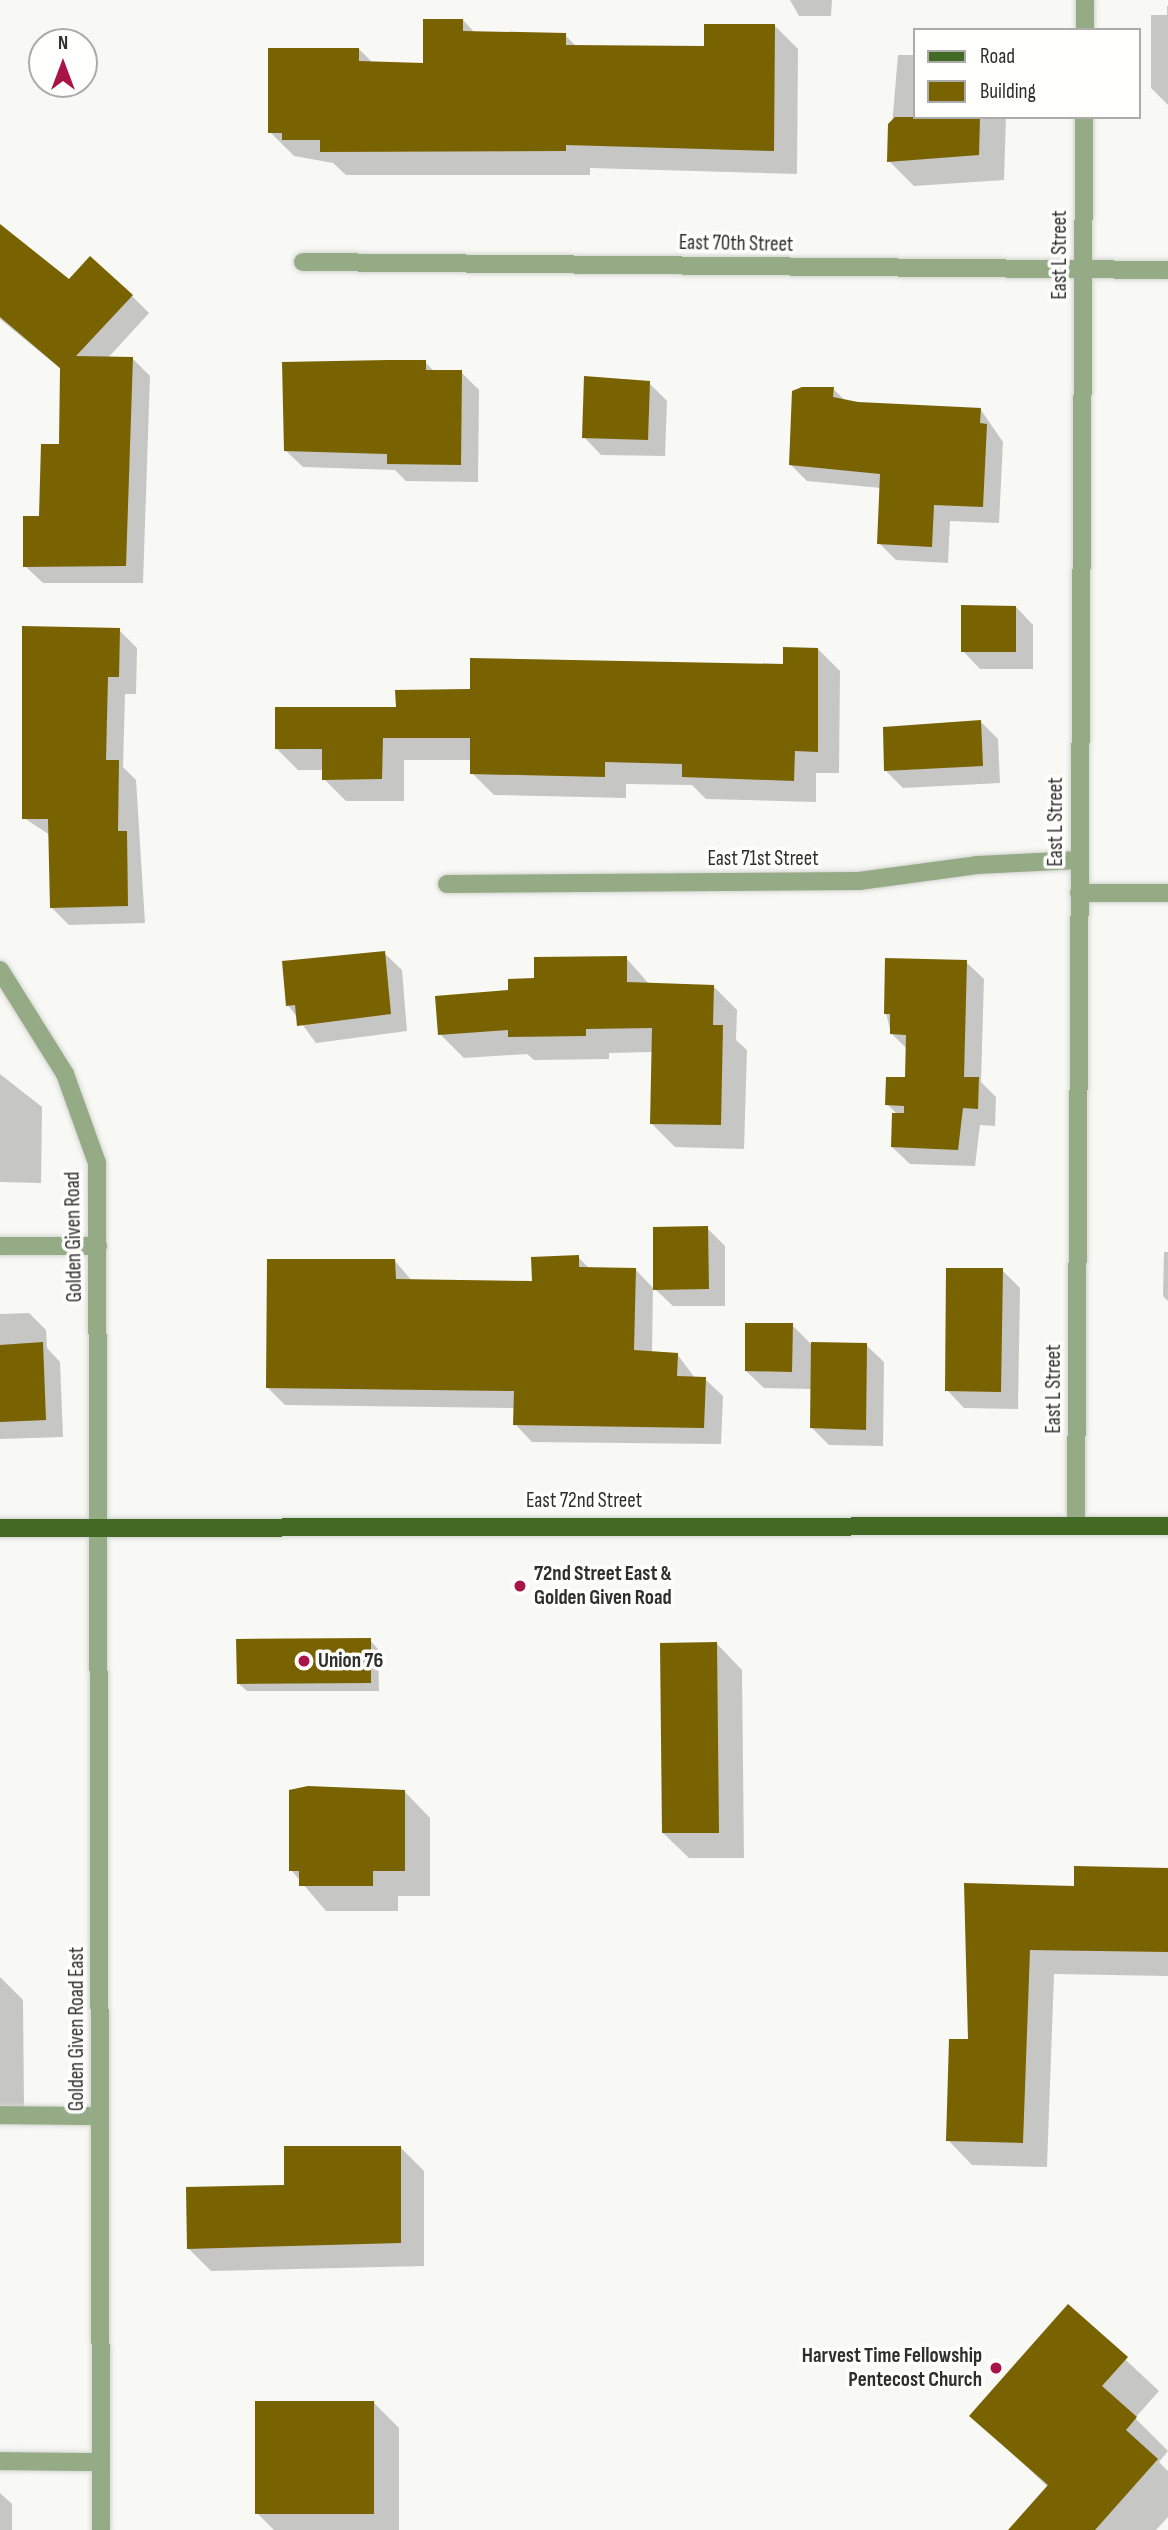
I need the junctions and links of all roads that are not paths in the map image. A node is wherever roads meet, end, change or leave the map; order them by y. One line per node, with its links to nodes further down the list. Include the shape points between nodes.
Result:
1 (1085, 0): 2 (street)
2 (1084, 28)
3 (1084, 119): 6 (street, East L Street)
4 (303, 262): 6 (street, East 70th Street)
5 (1168, 270): 6 (street, East 70th Street)
6 (1083, 271): 7 (street, East L Street)
7 (1079, 860): 8 (street, East 71st Street, via 977,864 859,881); 9 (street, East L Street)
8 (447, 884)
9 (1079, 893): 10 (street); 14 (street, East L Street)
10 (1168, 893)
11 (0, 970): 13 (street, Golden Given Road, via 48,1040 84,1116 97,1163)
12 (0, 1246): 13 (street)
13 (98, 1246): 17 (street, Golden Given Road)
14 (1076, 1527): 15 (main road, East 72nd Street); 17 (main road, East 72nd Street)
15 (1168, 1527)
16 (0, 1528): 17 (main road, East 72nd Street)
17 (100, 1528): 19 (street, Golden Given Road East)
18 (0, 2116): 19 (street)
19 (100, 2116): 21 (street, Golden Given Road East)
20 (0, 2460): 21 (street)
21 (101, 2462): 22 (street, Golden Given Road East)
22 (101, 2530)

